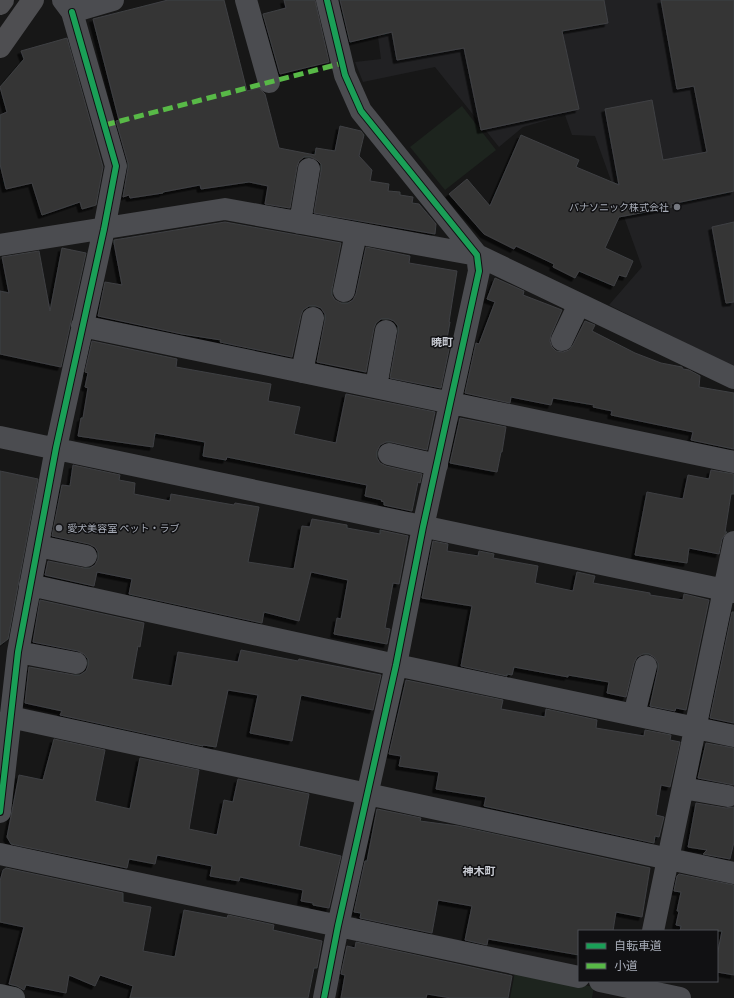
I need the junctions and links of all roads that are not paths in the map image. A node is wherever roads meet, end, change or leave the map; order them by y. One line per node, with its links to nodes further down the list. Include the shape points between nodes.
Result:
1 (3, 0): 6 (highway)
2 (33, 0): 8 (highway)
3 (113, 0): 7 (street)
4 (246, 0): 9 (street)
5 (327, 0): 15 (street, via 346,75 361,111)
6 (0, 4)
7 (68, 6): 12 (street, via 116,166)
8 (0, 47)
9 (269, 82)
10 (309, 169): 11 (street)
11 (300, 223): 12 (street, via 225,209); 13 (street)
12 (104, 229): 14 (street); 19 (street)
13 (356, 233): 15 (street); 16 (street)
14 (0, 245)
15 (477, 255): 17 (street); 25 (street, via 479,271)
16 (344, 291)
17 (579, 304): 21 (street); 23 (street)
18 (313, 318): 22 (street)
19 (82, 326): 22 (street); 27 (street)
20 (386, 331): 24 (street)
21 (562, 340)
22 (302, 372): 24 (street)
23 (734, 378)
24 (376, 387): 25 (street)
25 (450, 403): 29 (street); 30 (street)
26 (0, 437): 27 (street)
27 (56, 448): 31 (street); 33 (street)
28 (389, 454): 30 (street)
29 (734, 462)
30 (437, 465): 31 (street)
31 (423, 526): 36 (street); 39 (street)
32 (734, 542): 36 (street)
33 (38, 546): 34 (street); 35 (street)
34 (86, 556)
35 (30, 585): 37 (street); 39 (street)
36 (729, 590): 43 (street)
37 (11, 657): 38 (street); 42 (street)
38 (76, 663)
39 (396, 665): 41 (street); 46 (street)
40 (646, 666): 41 (street)
41 (634, 715): 43 (street)
42 (10, 717): 46 (street); 48 (street)
43 (694, 728): 44 (street); 45 (street)
44 (734, 736)
45 (682, 788): 47 (street); 50 (street)
46 (367, 794): 50 (street); 52 (street)
47 (728, 796)
48 (0, 812)
49 (0, 854): 52 (street)
50 (668, 859): 51 (street); 53 (street)
51 (734, 873)
52 (338, 926): 54 (street); 59 (street)
53 (653, 930)
54 (578, 977)
55 (605, 982): 56 (street)
56 (640, 989): 60 (street)
57 (0, 995): 58 (main road)
58 (14, 998)
59 (324, 998)
60 (680, 998)

